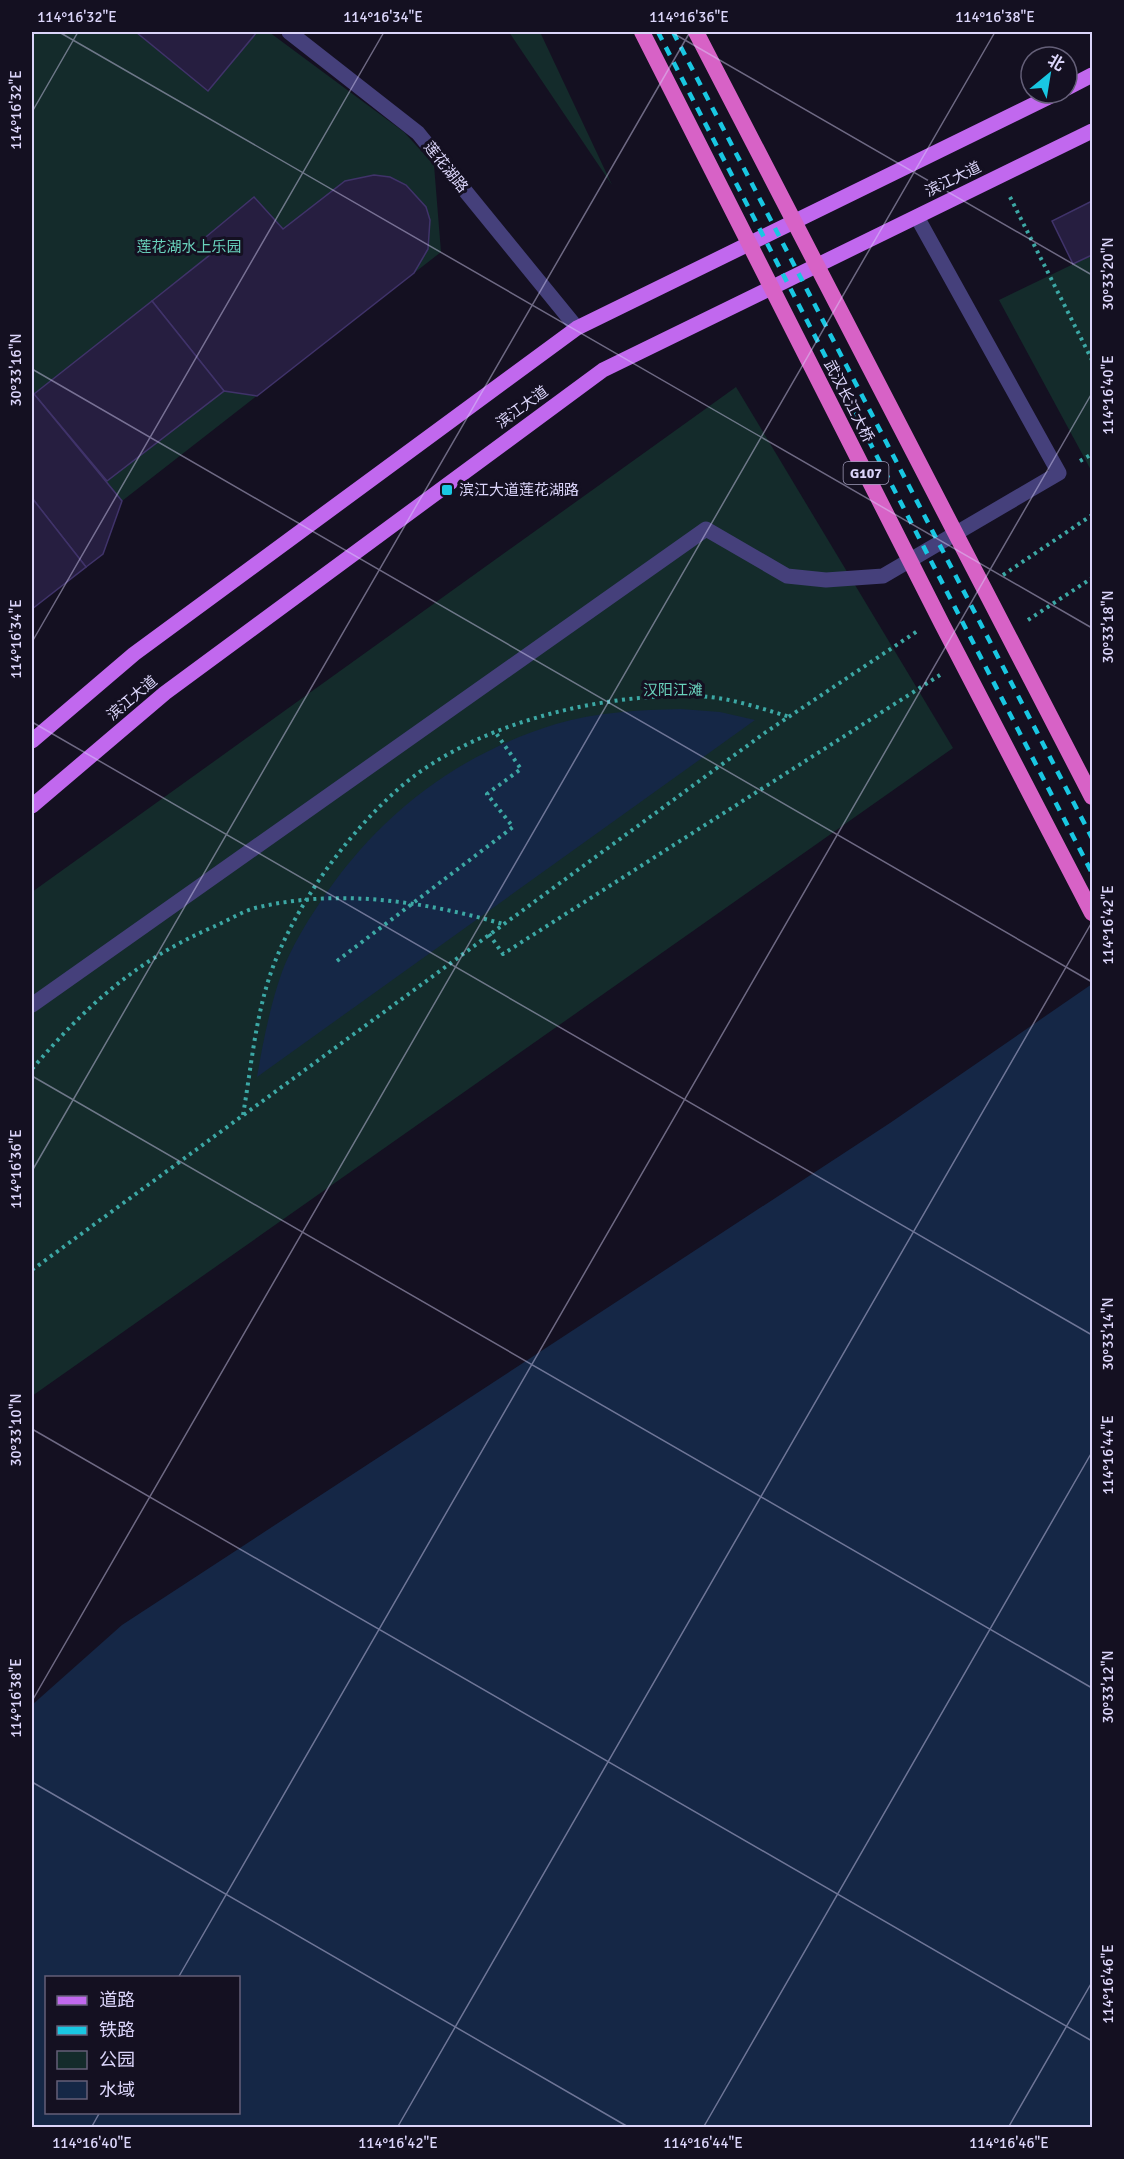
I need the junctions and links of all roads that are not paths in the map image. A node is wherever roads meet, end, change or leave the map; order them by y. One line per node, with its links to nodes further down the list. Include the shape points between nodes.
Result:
1 (289, 32): 7 (street, 莲花湖路, via 418,133)
2 (642, 32): 11 (highway, 武汉长江大桥 / G107, bridge)
3 (696, 32): 9 (highway, bridge)
4 (1032, 105): 7 (main road, 滨江大道)
5 (1092, 131): 6 (main road, 滨江大道)
6 (917, 217): 10 (main road, 滨江大道, via 603,370 165,693); 12 (street, via 1059,473 883,576 826,580 787,576 706,529)
7 (576, 328): 8 (main road, 滨江大道, via 134,654)
8 (32, 741)
9 (1092, 797)
10 (32, 806)
11 (1092, 913)
12 (32, 1005)

